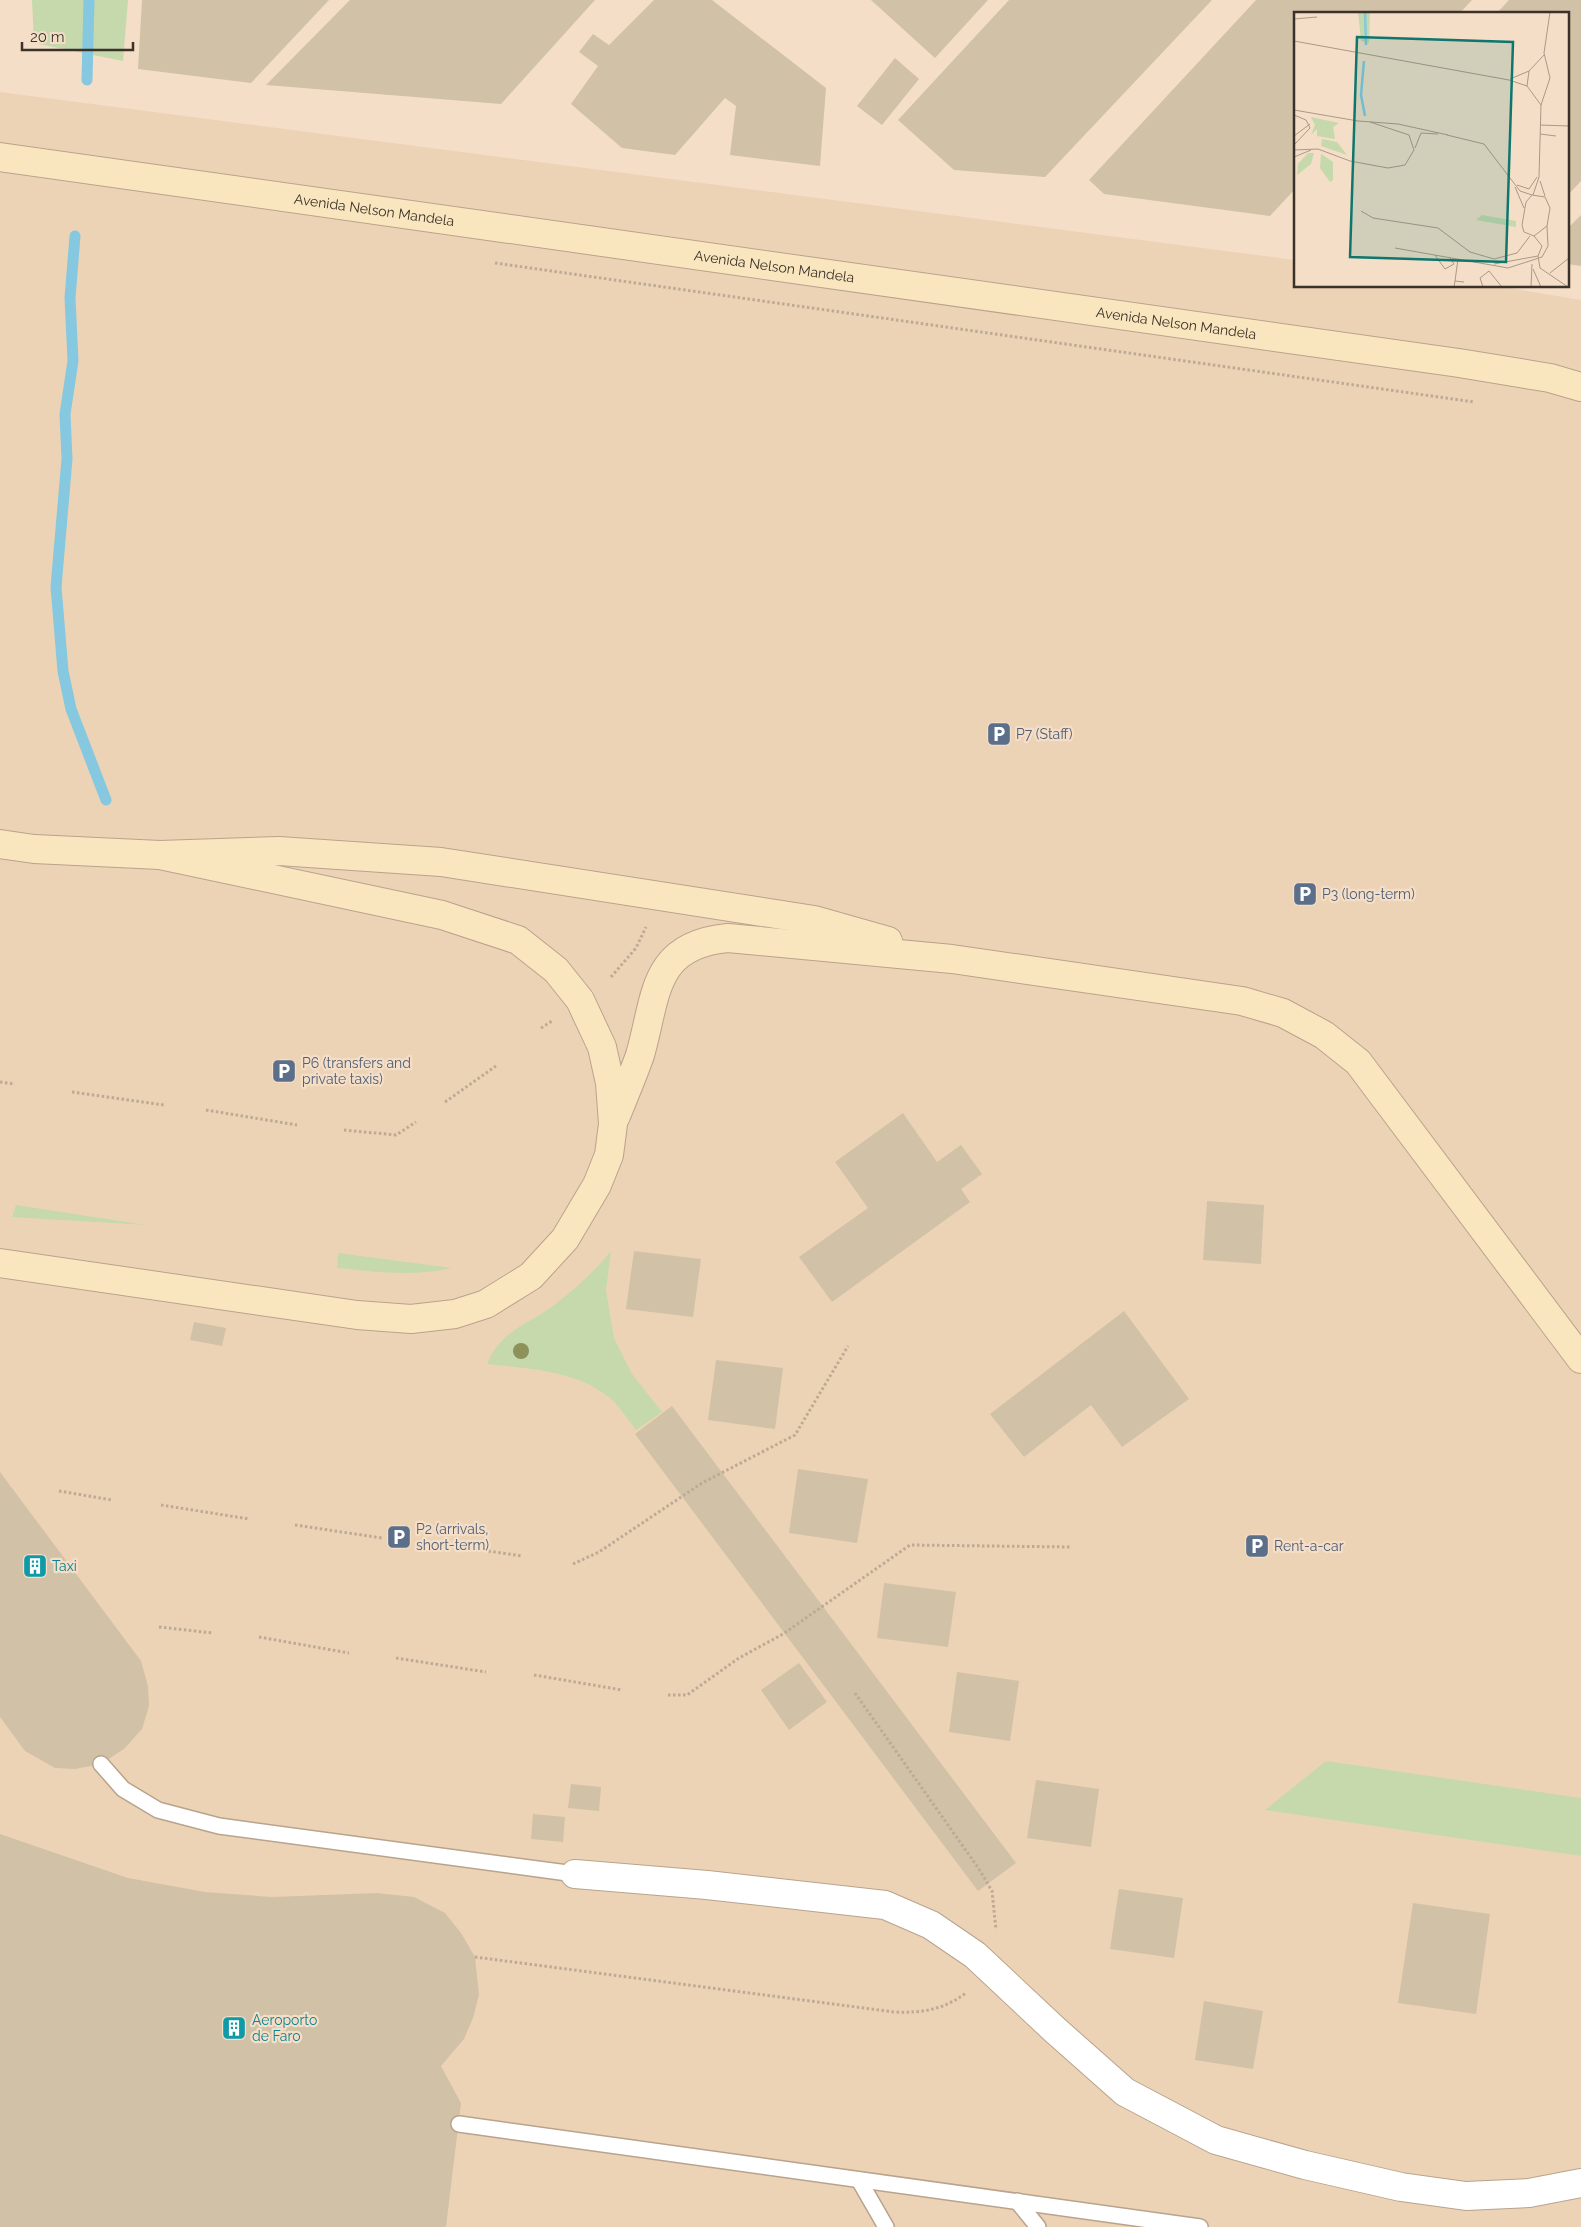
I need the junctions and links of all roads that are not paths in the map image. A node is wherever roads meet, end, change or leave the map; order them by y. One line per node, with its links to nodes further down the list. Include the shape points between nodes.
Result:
1 (0, 158): 3 (street, Avenida Nelson Mandela)
2 (1581, 371): 3 (street)
3 (1550, 378): 4 (street)
4 (1581, 387)
5 (0, 844): 6 (street, via 34,849)
6 (160, 855): 7 (street, via 279,850 441,862 814,920); 8 (street, via 442,915 518,940 556,970 580,1000 602,1047 610,1084)
7 (952, 959): 8 (street, via 728,938 706,940 682,952 665,970 652,999 640,1055); 10 (street, via 1242,1001 1283,1013 1324,1035 1358,1062)
8 (613, 1124): 9 (street, via 608,1155 597,1185 565,1238 531,1276 486,1304 455,1314 411,1319 357,1314)
9 (0, 1263)
10 (1581, 1359)
11 (101, 1764): 12 (lane, via 122,1789 158,1810 219,1826)
12 (575, 1874): 15 (street, via 885,1905 931,1924 975,1955 1125,2092 1216,2140 1401,2187 1466,2196 1529,2193)
13 (459, 2124): 14 (lane)
14 (859, 2180): 16 (lane); 18 (lane)
15 (1581, 2183)
16 (1017, 2201): 17 (lane); 19 (lane)
17 (1100, 2220): 20 (lane)
18 (886, 2227)
19 (1038, 2227)
20 (1200, 2227)

